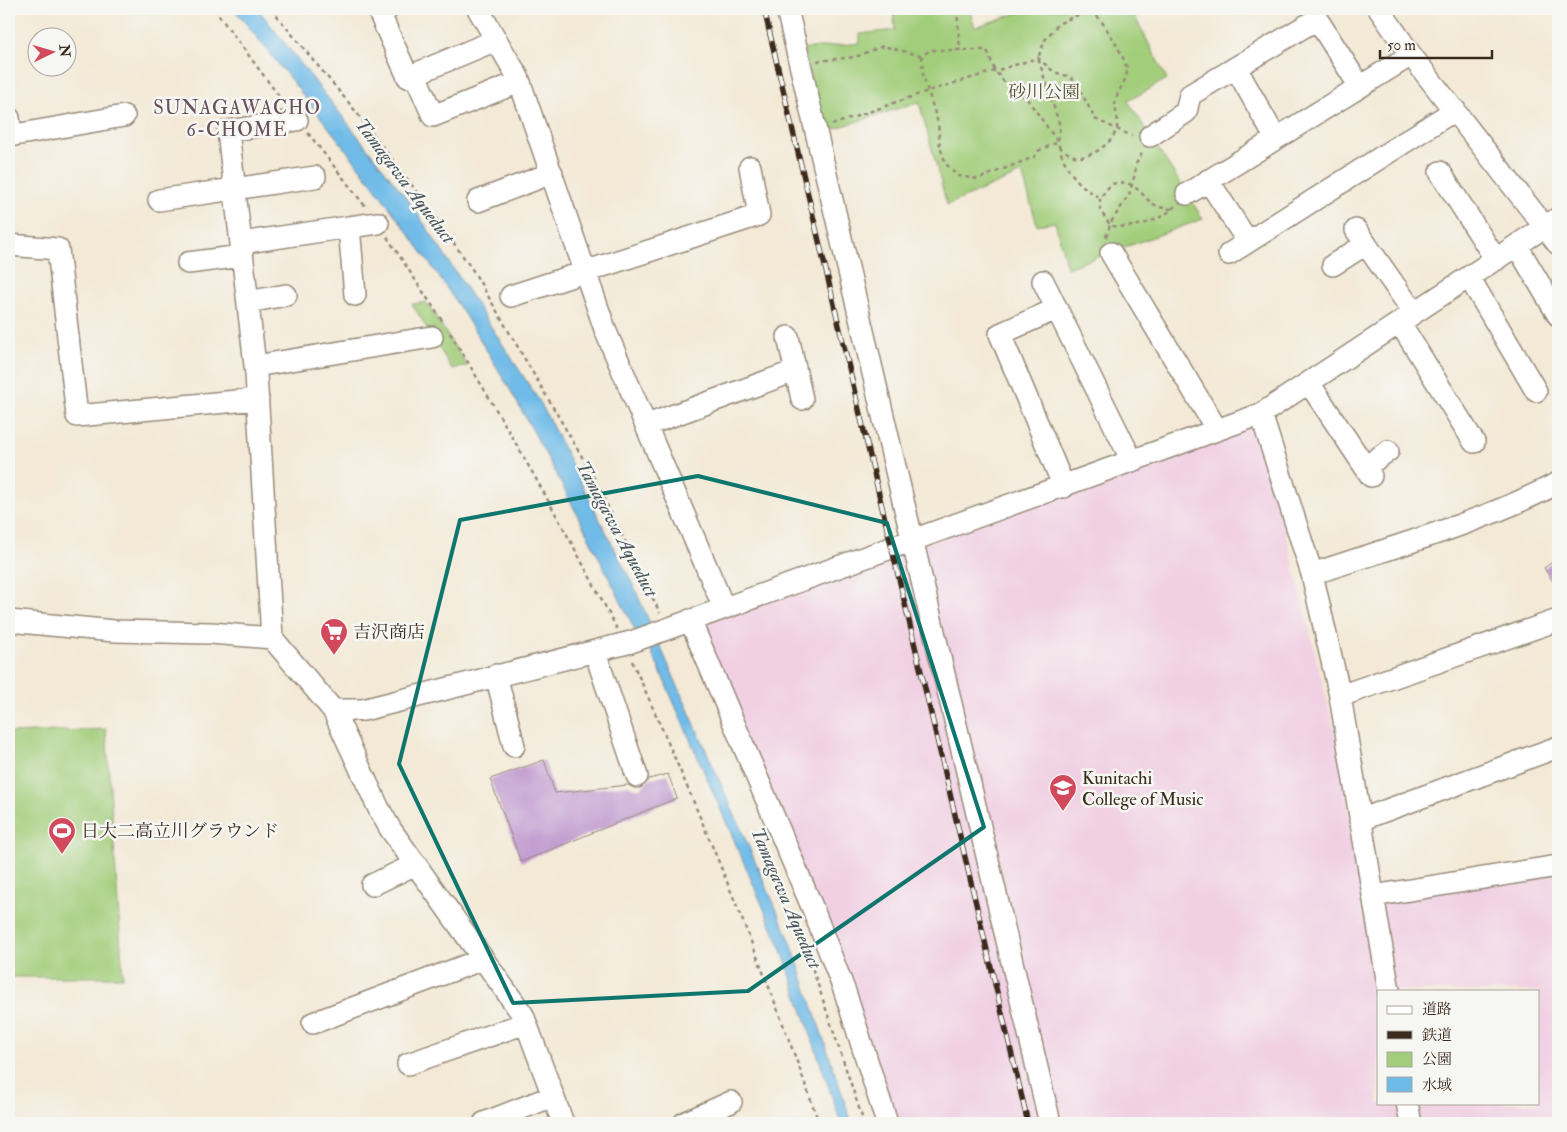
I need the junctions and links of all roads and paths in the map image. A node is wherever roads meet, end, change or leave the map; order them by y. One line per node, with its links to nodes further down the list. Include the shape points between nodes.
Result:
1 (214, 9): 22 (path)
2 (271, 9): 88 (path, via 353,108 474,272 592,474)
3 (388, 9): 16 (street, via 379,12 408,77)
4 (478, 9): 8 (street)
5 (787, 9): 13 (street)
6 (957, 9): 9 (path)
7 (1379, 9): 10 (street)
8 (496, 40): 16 (street); 17 (street)
9 (960, 50): 11 (path, via 930,50); 15 (path, via 987,50)
10 (1411, 55): 18 (street); 20 (street)
11 (922, 56): 13 (path, via 884,46 855,57); 19 (path)
12 (1038, 58): 15 (path); 25 (path, via 1054,72 1071,77 1094,119); 25 (path, via 1045,40 1058,24 1093,12 1102,19 1125,60 1126,71 1115,104); 28 (path, via 1060,126)
13 (801, 65): 24 (street)
14 (1236, 68): 18 (street, via 1316,19); 26 (street, via 1190,95 1186,112); 27 (street)
15 (995, 71): 19 (path); 28 (path, via 1006,84 1027,99)
16 (415, 75): 17 (street, via 433,116)
17 (519, 82): 32 (street)
18 (1360, 87): 27 (street)
19 (928, 91): 24 (path); 28 (path, via 938,123 940,147 946,164 958,176 978,179 1034,157 1038,151)
20 (1455, 110): 42 (street); 46 (street)
21 (124, 116): 23 (street)
22 (298, 120): 36 (street, via 228,131); 43 (path)
23 (10, 129)
24 (816, 130): 82 (street)
25 (1116, 130): 26 (path, via 1132,136); 29 (path, via 1106,144 1090,154 1078,157)
26 (1150, 136): 35 (path, via 1136,164)
27 (1276, 139): 34 (street)
28 (1058, 142): 29 (path)
29 (1059, 147): 38 (path, via 1062,162 1076,180)
30 (750, 167): 56 (street, via 759,215)
31 (1440, 172): 53 (street)
32 (552, 173): 40 (street); 56 (street)
33 (315, 177): 36 (street)
34 (1208, 180): 37 (street); 46 (street)
35 (1132, 185): 38 (path, via 1111,184); 41 (path, via 1150,204); 44 (path)
36 (235, 188): 39 (street); 50 (street)
37 (1187, 194): 41 (path)
38 (1100, 198): 44 (path, via 1100,210)
39 (159, 200)
40 (478, 201)
41 (1172, 209): 44 (path, via 1142,224 1119,228)
42 (1551, 222): 47 (street); 49 (street)
43 (378, 223): 45 (street); 66 (path)
44 (1110, 226): 51 (path, via 1106,242)
45 (349, 227): 50 (street); 60 (street)
46 (1248, 242): 52 (street)
47 (1558, 244)
48 (9, 245): 72 (street, via 58,249 77,416)
49 (1517, 246): 53 (street); 64 (street)
50 (242, 249): 54 (street); 62 (street)
51 (1110, 253): 76 (street)
52 (1229, 254)
53 (1496, 260): 57 (street)
54 (188, 263)
55 (1332, 265): 65 (street, via 1361,237)
56 (585, 272): 61 (street); 75 (street, via 606,332)
57 (1469, 277): 65 (street); 71 (street)
58 (1043, 281): 63 (street)
59 (286, 294): 62 (street)
60 (355, 295)
61 (511, 296)
62 (248, 302): 68 (street)
63 (1056, 309): 79 (street); 81 (street, via 1000,334)
64 (1558, 315)
65 (1407, 318): 70 (street); 77 (street)
66 (442, 331): 68 (street); 90 (path, via 499,413)
67 (788, 337): 69 (street)
68 (255, 366): 72 (street)
69 (795, 371): 73 (street); 75 (street)
70 (1309, 382): 74 (street); 78 (street, via 1368,471)
71 (1536, 391)
72 (258, 399): 89 (street)
73 (802, 399)
74 (1261, 414): 76 (street); 83 (street)
75 (646, 425): 84 (street)
76 (1217, 430): 79 (street)
77 (1474, 442)
78 (1388, 452)
79 (1132, 462): 81 (street)
80 (1558, 483): 83 (street, via 1474,520)
81 (1064, 487): 82 (street)
82 (913, 540): 84 (street); 118 (street)
83 (1312, 574): 93 (street)
84 (724, 608): 85 (street)
85 (690, 620): 88 (street); 117 (street, via 846,992)
86 (1558, 620): 93 (street)
87 (9, 621): 89 (street, via 114,631)
88 (663, 629): 90 (street)
89 (272, 638): 94 (street)
90 (628, 643): 91 (street); 115 (path, via 736,900)
91 (595, 652): 92 (street); 97 (street)
92 (496, 676): 94 (street, via 363,710); 95 (street)
93 (1340, 696): 98 (street)
94 (333, 710): 99 (street, via 379,809)
95 (514, 746)
96 (1558, 747): 98 (street)
97 (637, 776)
98 (1360, 820): 102 (street)
99 (416, 864): 101 (street); 104 (street)
100 (1558, 866): 102 (street)
101 (372, 885)
102 (1373, 896): 105 (street)
103 (794, 913): 116 (path)
104 (483, 959): 106 (street); 107 (street)
105 (1389, 990)
106 (526, 1022): 108 (street); 109 (street)
107 (313, 1023)
108 (408, 1064)
109 (553, 1096): 112 (street); 113 (street)
110 (731, 1102): 114 (street)
111 (1407, 1104): 119 (street)
112 (484, 1123)
113 (563, 1123)
114 (684, 1123)
115 (819, 1123)
116 (864, 1123)
117 (887, 1123)
118 (1050, 1123)
119 (1411, 1123)

